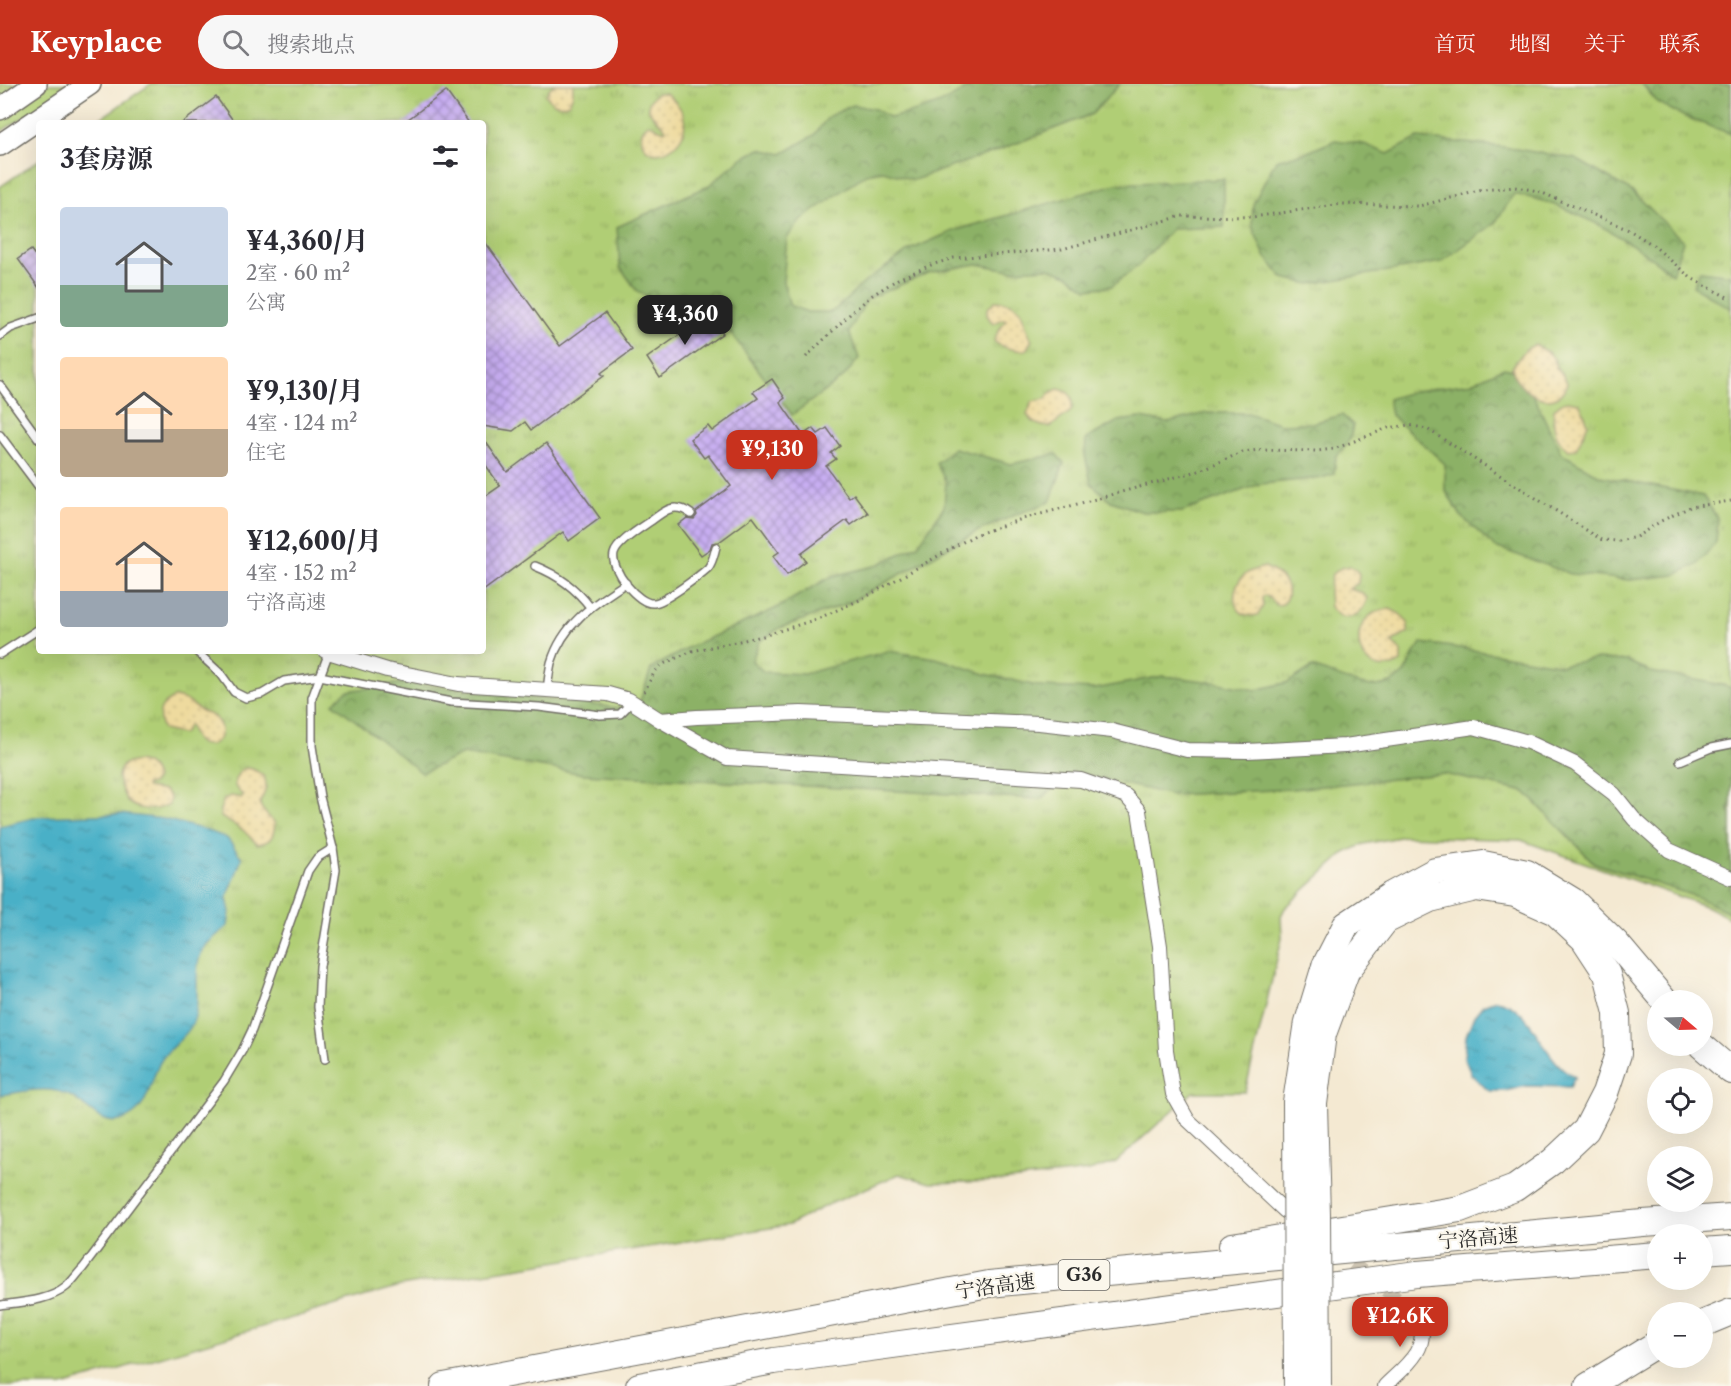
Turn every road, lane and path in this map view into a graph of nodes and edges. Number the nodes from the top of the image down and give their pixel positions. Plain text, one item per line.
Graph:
1 (36, 84) edge
2 (90, 84) edge
3 (0, 109) edge
4 (37, 120) edge
5 (36, 121) edge
6 (0, 145) edge
7 (1731, 299) edge
8 (36, 319) edge
9 (0, 336) edge
10 (806, 357) dead end
11 (0, 385) edge
12 (0, 435) edge
13 (36, 435) edge
14 (36, 483) edge
15 (1731, 501) edge
16 (692, 514) dead end
17 (716, 546) dead end
18 (535, 566) dead end
19 (626, 583) junction
20 (590, 607) junction
21 (36, 631) edge
22 (0, 654) edge
23 (199, 654) edge
24 (326, 654) edge
25 (336, 654) edge
26 (320, 676) junction
27 (547, 691) junction
28 (633, 702) junction
29 (660, 720) junction
30 (1731, 744) edge
31 (1680, 760) dead end
32 (333, 848) junction
33 (1731, 878) edge
34 (1335, 969) junction
35 (1656, 990) edge
36 (1713, 1055) edge
37 (326, 1059) dead end
38 (1731, 1071) edge
39 (1285, 1211) dead end
40 (1731, 1217) edge
41 (1731, 1249) edge
42 (1713, 1250) edge
43 (1647, 1256) edge
44 (989, 1284) junction
45 (0, 1305) edge
46 (1406, 1306) tunnel mouth
47 (1731, 1312) edge
48 (1713, 1319) edge
49 (1647, 1350) edge
50 (444, 1386) edge
51 (639, 1386) edge
52 (1297, 1386) edge
53 (1318, 1386) edge
54 (1385, 1386) edge
55 (1588, 1386) edge

1 - 3 main road
2 - 4 main road
5 - 6 main road
7 - 10 path
8 - 9 lane
11 - 13 lane
12 - 14 lane
15 - 28 path
16 - 19 lane
17 - 19 lane
18 - 20 lane
19 - 20 lane
20 - 27 lane
21 - 22 lane
23 - 26 lane
24 - 26 lane
25 - 27 street
26 - 28 lane
26 - 32 lane
27 - 28 street
28 - 29 street
29 - 33 street
29 - 39 street
30 - 31 lane
32 - 37 lane
32 - 45 lane
34 - 35 highway
34 - 44 highway
34 - 52 highway, bridge
34 - 53 highway, bridge
36 - 38 highway
40 - 44 highway, 宁洛高速 / G36
41 - 42 highway
43 - 51 highway, 宁洛高速 / G36
44 - 50 highway, 宁洛高速 / G36
46 - 54 street
47 - 48 highway
49 - 55 highway

